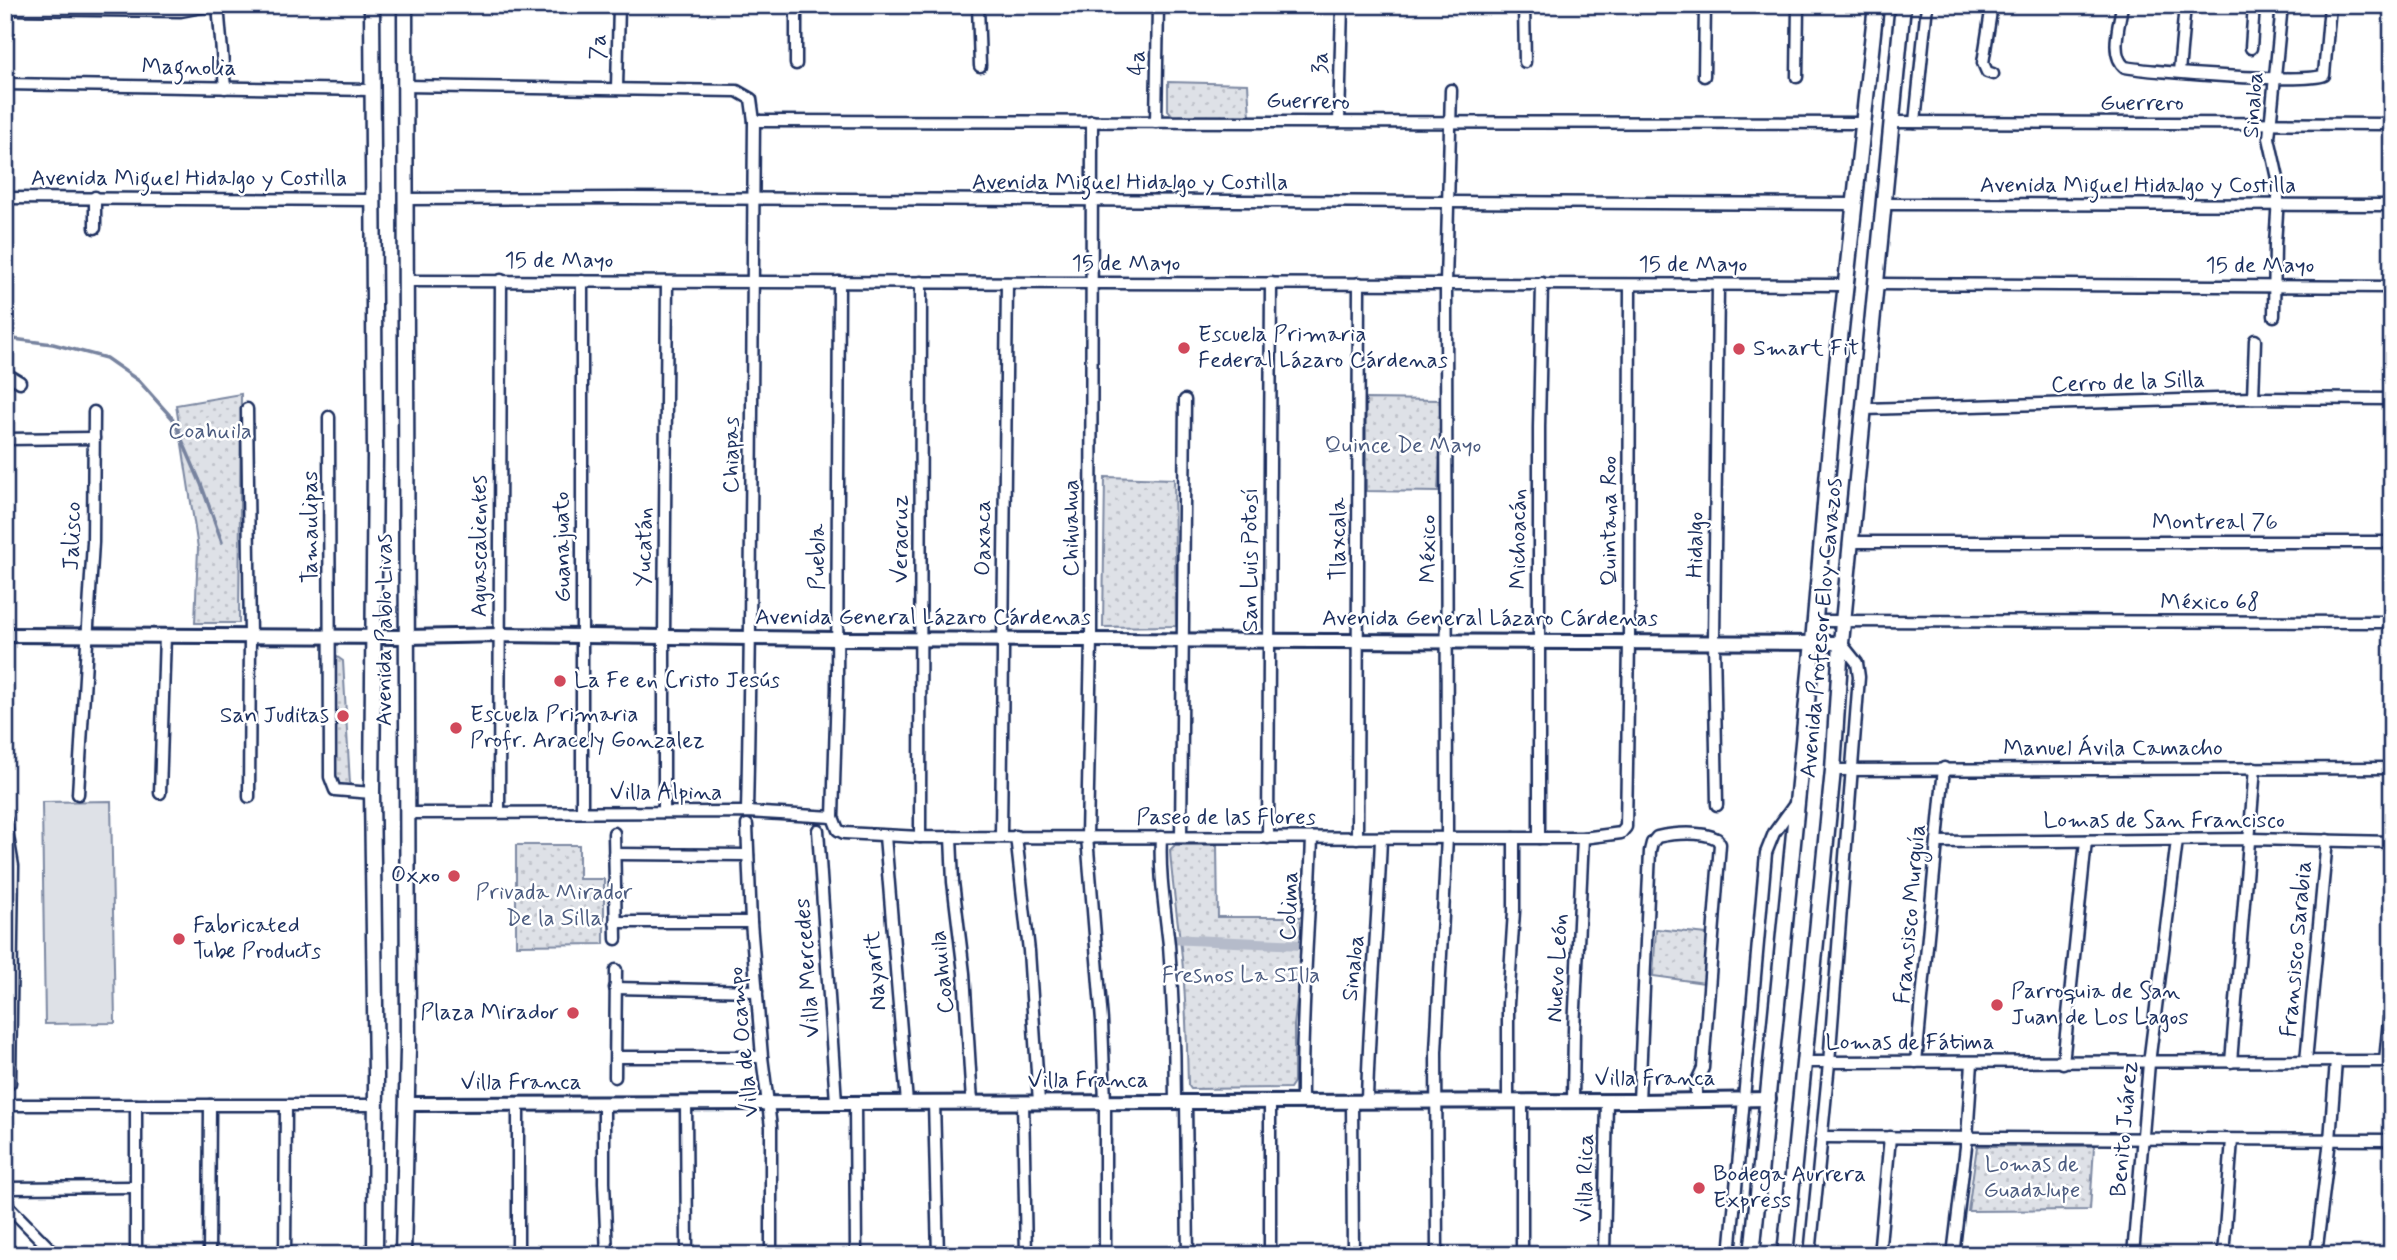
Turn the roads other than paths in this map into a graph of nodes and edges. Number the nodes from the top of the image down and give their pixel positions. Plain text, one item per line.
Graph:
1 (212, 5) edge
2 (218, 5) edge
3 (372, 5) edge
4 (405, 5) edge
5 (619, 5) edge
6 (796, 5) edge
7 (978, 5) edge
8 (1158, 5) edge
9 (1342, 5) edge
10 (1524, 5) edge
11 (1706, 5) edge
12 (1798, 5) edge
13 (1876, 5) edge
14 (1903, 5) edge
15 (1927, 5) edge
16 (1992, 5) edge
17 (2122, 5) edge
18 (2185, 5) edge
19 (2254, 5) edge
20 (2282, 5) edge
21 (2330, 5) edge
22 (141, 8) edge
23 (5, 9) edge
24 (2251, 48) dead end
25 (1525, 62) dead end
26 (796, 64) dead end
27 (980, 66) dead end
28 (2179, 72) junction
29 (1993, 74) dead end
30 (1704, 76) dead end
31 (1797, 77) dead end
32 (2275, 79) junction
33 (5, 84) edge
34 (404, 86) junction
35 (225, 88) junction
36 (617, 88) junction
37 (372, 90) junction
38 (1451, 90) dead end
39 (754, 121) junction
40 (1092, 121) junction
41 (1156, 122) junction
42 (1339, 122) junction
43 (1449, 122) junction
44 (1891, 122) junction
45 (1915, 122) junction
46 (1862, 123) junction
47 (2270, 124) junction
48 (2392, 124) edge
49 (95, 197) junction
50 (5, 198) edge
51 (406, 199) junction
52 (373, 200) junction
53 (753, 200) junction
54 (1093, 201) junction
55 (1448, 204) junction
56 (1884, 204) junction
57 (1854, 205) junction
58 (2278, 205) junction
59 (2392, 205) edge
60 (95, 228) dead end
61 (501, 280) junction
62 (407, 281) junction
63 (582, 281) junction
64 (667, 282) junction
65 (753, 282) junction
66 (838, 282) junction
67 (921, 282) junction
68 (1007, 283) junction
69 (1093, 283) junction
70 (1271, 283) junction
71 (1359, 283) junction
72 (1542, 283) junction
73 (1447, 284) junction
74 (1630, 285) junction
75 (1718, 285) junction
76 (1846, 285) junction
77 (1876, 285) junction
78 (2273, 286) junction
79 (2392, 287) edge
80 (2274, 316) dead end
81 (2255, 340) dead end
82 (5, 373) edge
83 (20, 382) dead end
84 (2253, 398) junction
85 (2392, 399) edge
86 (1185, 400) dead end
87 (247, 409) dead end
88 (1864, 409) junction
89 (94, 412) dead end
90 (329, 417) dead end
91 (94, 438) junction
92 (5, 439) edge
93 (1851, 542) junction
94 (2392, 542) edge
95 (1815, 621) junction
96 (1843, 621) junction
97 (2392, 622) edge
98 (5, 635) edge
99 (86, 635) junction
100 (165, 635) junction
101 (500, 635) junction
102 (250, 636) junction
103 (331, 636) junction
104 (374, 637) junction
105 (408, 637) junction
106 (584, 637) junction
107 (664, 637) junction
108 (751, 638) junction
109 (837, 639) junction
110 (920, 639) junction
111 (1003, 639) junction
112 (1091, 639) junction
113 (1270, 639) junction
114 (1358, 639) junction
115 (1182, 640) junction
116 (1448, 641) junction
117 (1538, 641) junction
118 (1714, 641) junction
119 (1629, 642) junction
120 (1813, 642) junction
121 (1842, 643) junction
122 (1944, 768) junction
123 (2255, 768) junction
124 (2392, 768) edge
125 (1833, 769) junction
126 (1853, 769) junction
127 (160, 793) dead end
128 (372, 793) junction
129 (78, 794) dead end
130 (248, 797) dead end
131 (1798, 801) junction
132 (1717, 805) dead end
133 (499, 812) junction
134 (582, 812) junction
135 (664, 812) junction
136 (747, 812) junction
137 (407, 813) junction
138 (833, 817) junction
139 (5, 819) edge
140 (747, 825) dead end
141 (818, 830) dead end
142 (838, 830) joint
143 (614, 833) dead end
144 (1615, 835) joint
145 (7, 836) edge
146 (885, 836) junction
147 (1001, 836) junction
148 (1016, 836) junction
149 (920, 837) junction
150 (951, 837) junction
151 (1087, 837) junction
152 (1161, 837) junction
153 (1181, 837) junction
154 (1447, 837) junction
155 (1268, 838) junction
156 (1312, 838) junction
157 (1357, 838) junction
158 (1381, 838) junction
159 (1514, 838) junction
160 (1539, 838) junction
161 (1583, 838) junction
162 (2250, 839) junction
163 (2177, 840) junction
164 (2327, 840) junction
165 (2086, 841) junction
166 (1937, 842) junction
167 (2392, 842) edge
168 (614, 854) junction
169 (748, 855) junction
170 (615, 922) junction
171 (751, 922) junction
172 (616, 939) dead end
173 (616, 970) dead end
174 (615, 988) junction
175 (2392, 989) edge
176 (757, 991) junction
177 (616, 1057) junction
178 (762, 1057) junction
179 (2306, 1061) junction
180 (2336, 1061) junction
181 (2388, 1061) edge
182 (1805, 1062) junction
183 (1916, 1062) junction
184 (2231, 1062) junction
185 (1829, 1063) junction
186 (1972, 1063) junction
187 (2063, 1063) junction
188 (2149, 1063) junction
189 (615, 1077) dead end
190 (10, 1083) dead end
191 (1745, 1099) junction
192 (1769, 1099) junction
193 (1023, 1101) junction
194 (1270, 1101) junction
195 (1302, 1101) junction
196 (1352, 1101) junction
197 (1367, 1101) junction
198 (1508, 1101) junction
199 (1522, 1101) junction
200 (1573, 1101) junction
201 (1607, 1101) junction
202 (1639, 1101) junction
203 (1696, 1101) junction
204 (836, 1102) junction
205 (855, 1102) junction
206 (908, 1102) junction
207 (934, 1102) junction
208 (972, 1102) junction
209 (1039, 1102) junction
210 (1437, 1102) junction
211 (518, 1103) junction
212 (686, 1103) junction
213 (770, 1103) junction
214 (1105, 1103) junction
215 (1180, 1103) junction
216 (407, 1104) junction
217 (604, 1104) junction
218 (5, 1105) edge
219 (136, 1105) junction
220 (210, 1105) junction
221 (286, 1105) junction
222 (376, 1105) junction
223 (1821, 1137) junction
224 (1890, 1137) junction
225 (1967, 1139) junction
226 (2330, 1139) junction
227 (2144, 1140) junction
228 (2232, 1140) junction
229 (2392, 1140) edge
230 (136, 1187) junction
231 (5, 1188) edge
232 (5, 1203) edge
233 (56, 1255) edge
234 (136, 1255) edge
235 (209, 1255) edge
236 (285, 1255) edge
237 (374, 1255) edge
238 (403, 1255) edge
239 (518, 1255) edge
240 (607, 1255) edge
241 (687, 1255) edge
242 (771, 1255) edge
243 (856, 1255) edge
244 (939, 1255) edge
245 (1026, 1255) edge
246 (1105, 1255) edge
247 (1188, 1255) edge
248 (1270, 1255) edge
249 (1353, 1255) edge
250 (1437, 1255) edge
251 (1522, 1255) edge
252 (1604, 1255) edge
253 (1730, 1255) edge
254 (1752, 1255) edge
255 (1786, 1255) edge
256 (1810, 1255) edge
257 (1879, 1255) edge
258 (1953, 1255) edge
259 (2133, 1255) edge
260 (2223, 1255) edge
261 (2316, 1255) edge

1 - 22 street
2 - 35 street
3 - 37 main road, Avenida Pablo Livas
4 - 34 main road, Avenida Pablo Livas
5 - 36 street, 7a
6 - 26 street
7 - 27 street
8 - 41 street, 4a
9 - 42 street, 3a
10 - 25 street
11 - 30 street
12 - 31 street
13 - 46 main road, Avenida Profesor Eloy Cavazos
14 - 44 main road, Avenida Profesor Eloy Cavazos
15 - 45 street
16 - 29 street
17 - 28 street
18 - 28 street
19 - 24 street
20 - 32 street, Sinaloa
21 - 32 street
22 - 23 street
28 - 32 street
32 - 47 street, Sinaloa
33 - 35 street, Magnolia
34 - 36 street
34 - 51 main road, Avenida Pablo Livas
35 - 37 street, Magnolia
36 - 39 street, Chiapas
37 - 52 main road, Avenida Pablo Livas
38 - 43 street, México
39 - 40 street, Guerrero
39 - 53 street, Chiapas
40 - 41 street, Guerrero
40 - 54 street, Chihuahua
41 - 42 street, Guerrero
42 - 43 street, Guerrero
43 - 46 street, Guerrero
43 - 55 street, México
44 - 45 street, Guerrero
44 - 56 main road, Avenida Profesor Eloy Cavazos
45 - 47 street, Guerrero
46 - 57 main road, Avenida Profesor Eloy Cavazos
47 - 48 street, Guerrero
47 - 58 street, Sinaloa
49 - 50 street, Avenida Miguel Hidalgo y Costilla
49 - 52 street, Avenida Miguel Hidalgo y Costilla
49 - 60 street
51 - 53 street, Avenida Miguel Hidalgo y Costilla
51 - 62 main road, Avenida Pablo Livas
52 - 104 main road, Avenida Pablo Livas
53 - 54 street, Avenida Miguel Hidalgo y Costilla
53 - 65 street, Chiapas
54 - 55 street, Avenida Miguel Hidalgo y Costilla
54 - 69 street, Chihuahua
55 - 57 street, Avenida Miguel Hidalgo y Costilla
55 - 73 street, México
56 - 58 street, Avenida Miguel Hidalgo y Costilla
56 - 77 main road, Avenida Profesor Eloy Cavazos
57 - 76 main road, Avenida Profesor Eloy Cavazos
58 - 59 street, Avenida Miguel Hidalgo y Costilla
58 - 78 street, Sinaloa
61 - 62 street, 15 de Mayo
61 - 63 street, 15 de Mayo
61 - 101 street, Aguascalientes
62 - 105 main road, Avenida Pablo Livas
63 - 64 street, 15 de Mayo
63 - 106 street, Guanajuato
64 - 65 street, 15 de Mayo
64 - 107 street, Yucatán
65 - 66 street, 15 de Mayo
65 - 108 street, Chiapas
66 - 67 street, 15 de Mayo
66 - 109 street, Puebla
67 - 68 street, 15 de Mayo
67 - 110 street, Veracruz
68 - 69 street, 15 de Mayo
68 - 111 street, Oaxaca
69 - 70 street, 15 de Mayo
69 - 112 street, Chihuahua
70 - 71 street, 15 de Mayo
70 - 113 street, San Luis Potosí
71 - 73 street, 15 de Mayo
71 - 114 street, Tlaxcala
72 - 73 street, 15 de Mayo
72 - 74 street, 15 de Mayo
72 - 117 street, Michoacán
73 - 116 street, México
74 - 75 street, 15 de Mayo
74 - 119 street, Quintana Roo
75 - 76 street, 15 de Mayo
75 - 118 street, Hidalgo
76 - 95 main road, Avenida Profesor Eloy Cavazos
77 - 78 street, 15 de Mayo
77 - 88 main road, Avenida Profesor Eloy Cavazos
78 - 79 street, 15 de Mayo
78 - 80 street, Sinaloa
81 - 84 street
82 - 83 street
84 - 85 street, Cerro de la Silla
84 - 88 street, Cerro de la Silla
86 - 115 street
87 - 102 street
88 - 93 main road, Avenida Profesor Eloy Cavazos
89 - 91 street, Jalisco
90 - 103 street, Tamaulipas
91 - 92 street
91 - 99 street, Jalisco
93 - 94 street, Montreal 76
93 - 96 main road, Avenida Profesor Eloy Cavazos
95 - 96 street, México 68
95 - 120 main road, Avenida Profesor Eloy Cavazos
96 - 97 street, México 68
96 - 121 main road, Avenida Profesor Eloy Cavazos
98 - 99 street, Avenida General Lázaro Cárdenas
99 - 100 street, Avenida General Lázaro Cárdenas
99 - 129 street, Jalisco
100 - 102 street, Avenida General Lázaro Cárdenas
100 - 127 street
101 - 105 street, Avenida General Lázaro Cárdenas
101 - 106 street, Avenida General Lázaro Cárdenas
101 - 133 street, Aguascalientes
102 - 103 street, Avenida General Lázaro Cárdenas
102 - 130 street
103 - 104 street, Avenida General Lázaro Cárdenas
103 - 128 street, Tamaulipas
104 - 105 street, Avenida General Lázaro Cárdenas
104 - 128 main road, Avenida Pablo Livas
105 - 137 main road, Avenida Pablo Livas
106 - 107 street, Avenida General Lázaro Cárdenas
106 - 134 street, Guanajuato
107 - 108 street, Avenida General Lázaro Cárdenas
107 - 135 street, Yucatán
108 - 109 street, Avenida General Lázaro Cárdenas
108 - 136 street, Chiapas
109 - 110 street, Avenida General Lázaro Cárdenas
109 - 138 street, Puebla
110 - 111 street, Avenida General Lázaro Cárdenas
110 - 149 street, Veracruz
111 - 112 street, Avenida General Lázaro Cárdenas
111 - 147 street, Oaxaca
112 - 115 street, Avenida General Lázaro Cárdenas
112 - 151 street, Chihuahua
113 - 114 street, Avenida General Lázaro Cárdenas
113 - 115 street, Avenida General Lázaro Cárdenas
113 - 155 street, San Luis Potosí
114 - 116 street, Avenida General Lázaro Cárdenas
114 - 157 street, Tlaxcala
115 - 153 street
116 - 117 street, Avenida General Lázaro Cárdenas
116 - 154 street, México
117 - 119 street, Avenida General Lázaro Cárdenas
117 - 160 street, Michoacán
118 - 119 street, Avenida General Lázaro Cárdenas
118 - 120 street, Avenida General Lázaro Cárdenas
118 - 132 street, Hidalgo
119 - 144 street, Quintana Roo
120 - 121 street, Avenida General Lázaro Cárdenas
120 - 131 main road, Avenida Profesor Eloy Cavazos
121 - 125 main road, Avenida Profesor Eloy Cavazos
121 - 126 street
122 - 123 street, Manuel Ávila Camacho
122 - 126 street, Manuel Ávila Camacho
122 - 166 street, Fransisco Murguía
123 - 124 street, Manuel Ávila Camacho
123 - 162 street
125 - 126 street, Manuel Ávila Camacho
125 - 182 main road, Avenida Profesor Eloy Cavazos
126 - 185 street
128 - 222 main road, Avenida Pablo Livas
131 - 191 street, Avenida Profesor Eloy Cavazos
131 - 192 main road, Avenida Profesor Eloy Cavazos
133 - 134 street, Villa Alpina
133 - 137 street, Villa Alpina
134 - 135 street, Villa Alpina
135 - 136 street, Villa Alpina
136 - 138 street, Villa Alpina
137 - 216 main road, Avenida Pablo Livas
138 - 142 street, Puebla
139 - 145 street
140 - 169 street, Villa de Ocampo
141 - 204 street, Villa Mercedes
142 - 146 street, Paseo de las Flores
143 - 168 street
144 - 161 street, Paseo de las Flores
145 - 190 street
146 - 149 street, Paseo de las Flores
146 - 206 street, Nayarit
147 - 148 street, Paseo de las Flores
147 - 150 street, Paseo de las Flores
148 - 151 street, Paseo de las Flores
148 - 209 street
149 - 150 street, Paseo de las Flores
150 - 208 street, Coahuila
151 - 152 street, Paseo de las Flores
151 - 214 street, Chihuahua
152 - 153 street, Paseo de las Flores
152 - 215 street
153 - 155 street, Paseo de las Flores
154 - 158 street, Paseo de las Flores
154 - 159 street, Paseo de las Flores
154 - 210 street, México
155 - 156 street, Paseo de las Flores
156 - 157 street, Paseo de las Flores
156 - 195 street, Colima
157 - 158 street, Paseo de las Flores
158 - 197 street, Sinaloa
159 - 160 street, Paseo de las Flores
159 - 198 street
160 - 161 street, Paseo de las Flores
161 - 200 street, Nuevo León
162 - 163 street, Lomas de San Francisco
162 - 164 street, Lomas de San Francisco
162 - 184 street
163 - 165 street, Lomas de San Francisco
163 - 188 street, Benito Juárez
164 - 167 street, Lomas de San Francisco
164 - 179 street, Fransisco Sarabia
165 - 166 street, Lomas de San Francisco
165 - 187 street
166 - 183 street, Fransisco Murguía
168 - 169 street
168 - 170 street
169 - 171 street, Villa de Ocampo
170 - 171 street
170 - 172 street
171 - 176 street, Villa de Ocampo
173 - 174 street
174 - 176 street
174 - 177 street
175 - 181 street
176 - 178 street, Villa de Ocampo
177 - 178 street
177 - 189 street
178 - 213 street, Villa de Ocampo
179 - 180 street, Lomas de Fátima
179 - 184 street, Lomas de Fátima
180 - 181 street, Lomas de Fátima
180 - 226 street
182 - 185 street, Lomas de Fátima
182 - 255 main road, Avenida Profesor Eloy Cavazos
183 - 185 street, Lomas de Fátima
183 - 186 street, Lomas de Fátima
184 - 188 street, Lomas de Fátima
185 - 223 street
186 - 187 street, Lomas de Fátima
186 - 225 street
187 - 188 street, Lomas de Fátima
188 - 227 street, Benito Juárez
191 - 192 street, Villa Franca
191 - 203 street, Villa Franca
191 - 253 street, Avenida Profesor Eloy Cavazos
192 - 254 main road, Avenida Profesor Eloy Cavazos
193 - 208 street, Villa Franca
193 - 209 street, Villa Franca
193 - 245 street
194 - 195 street, Villa Franca
194 - 215 street, Villa Franca
194 - 248 street
195 - 196 street, Villa Franca
196 - 197 street, Villa Franca
196 - 249 street
197 - 210 street, Villa Franca
198 - 199 street, Villa Franca
198 - 210 street, Villa Franca
199 - 200 street, Villa Franca
199 - 251 street
200 - 201 street, Villa Franca
201 - 202 street, Villa Franca
201 - 252 street, Villa Rica
202 - 203 street, Villa Franca
202 - 203 street
204 - 205 street, Villa Franca
204 - 213 street, Villa Franca
205 - 206 street, Villa Franca
205 - 243 street
206 - 207 street, Villa Franca
207 - 208 street, Villa Franca
207 - 244 street
209 - 214 street, Villa Franca
210 - 250 street, México
211 - 216 street, Villa Franca
211 - 217 street, Villa Franca
211 - 239 street
212 - 213 street, Villa Franca
212 - 217 street, Villa Franca
212 - 241 street
213 - 242 street, Villa de Ocampo
214 - 215 street, Villa Franca
214 - 246 street, Chihuahua
215 - 247 street
216 - 238 main road, Avenida Pablo Livas
217 - 240 street
218 - 219 street
219 - 220 street
219 - 230 street
220 - 221 street
220 - 235 street
221 - 222 street
221 - 236 street
222 - 237 main road, Avenida Pablo Livas
223 - 224 street
223 - 256 street
224 - 225 street
224 - 257 street
225 - 227 street
225 - 258 street
226 - 228 street
226 - 229 street
226 - 261 street
227 - 228 street
227 - 259 street, Benito Juárez
228 - 260 street
230 - 231 street
230 - 234 street
232 - 233 street

